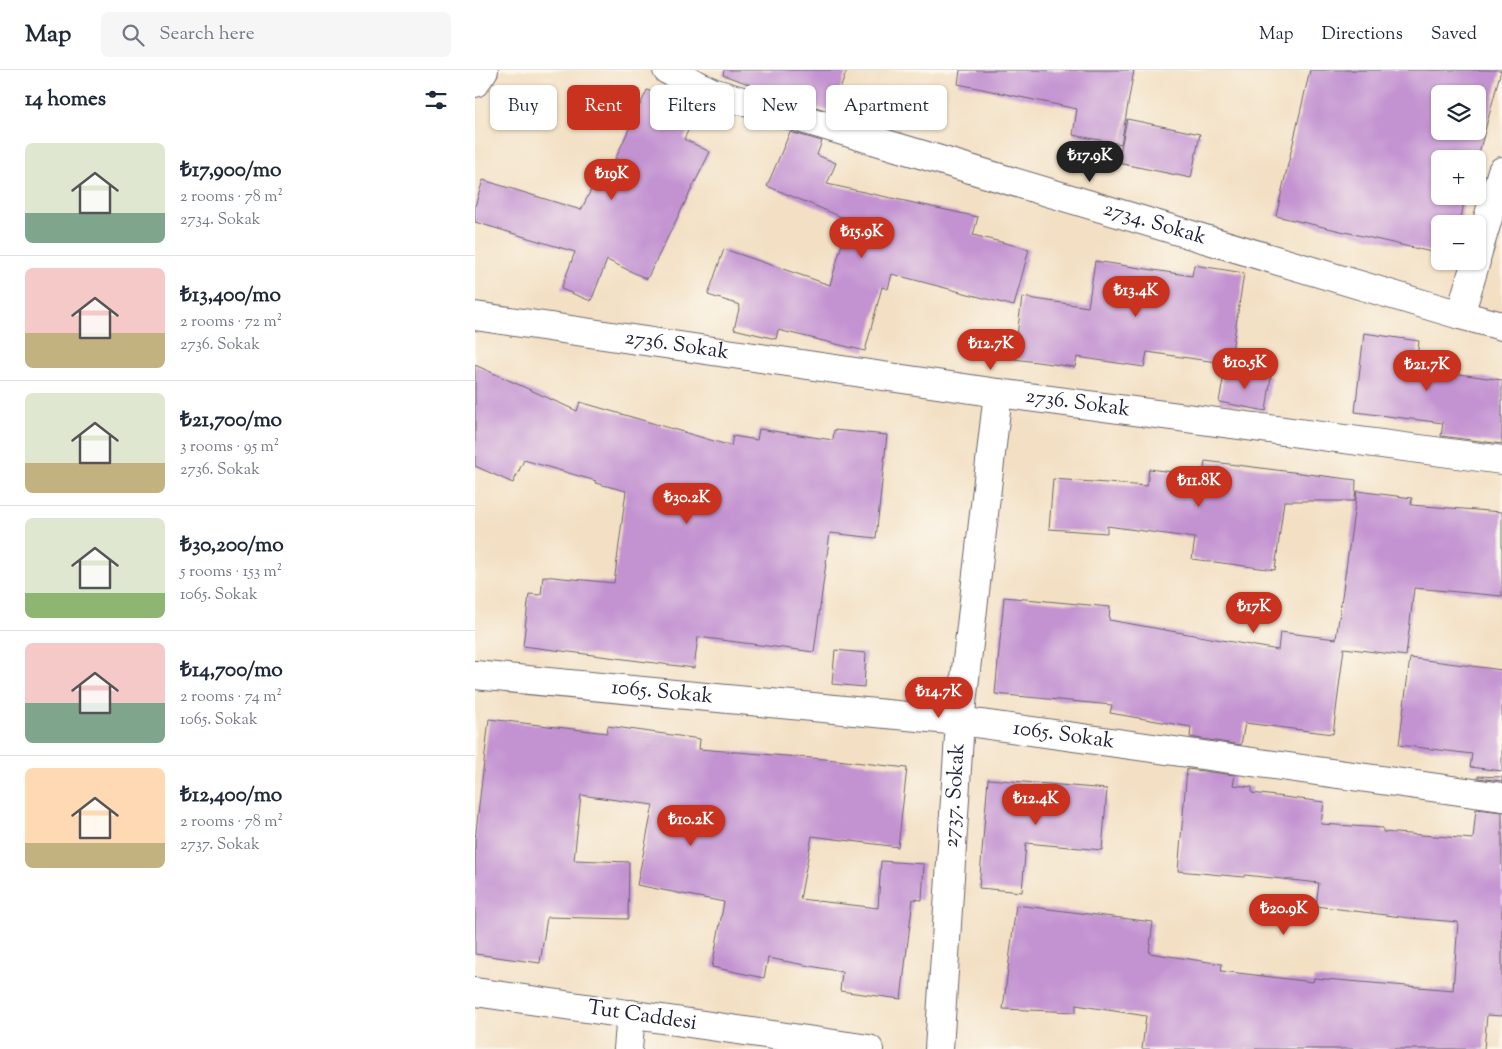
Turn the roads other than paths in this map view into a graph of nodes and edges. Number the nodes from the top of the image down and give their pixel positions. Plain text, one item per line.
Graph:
1 (484, 70) edge
2 (667, 70) edge
3 (475, 83) edge
4 (1502, 171) edge
5 (1486, 225) edge
6 (1473, 270) edge
7 (475, 316) edge
8 (1460, 316) junction
9 (1502, 326) edge
10 (998, 393) junction
11 (1502, 460) edge
12 (475, 675) edge
13 (960, 721) junction
14 (1502, 797) edge
15 (475, 992) edge
16 (631, 1014) junction
17 (785, 1043) edge
18 (628, 1049) edge
19 (869, 1049) edge
20 (939, 1049) edge

1 - 3 street
2 - 8 street, 2734. Sokak
4 - 5 street
6 - 8 street
7 - 10 street, 2736. Sokak
8 - 9 street, 2734. Sokak
10 - 11 street, 2736. Sokak
10 - 13 street, 2737. Sokak
12 - 13 street, 1065. Sokak
13 - 14 street, 1065. Sokak
13 - 20 street, 2737. Sokak
15 - 16 street, Tut Caddesi
16 - 17 street, Tut Caddesi
16 - 18 street
17 - 19 street, Tut Caddesi

